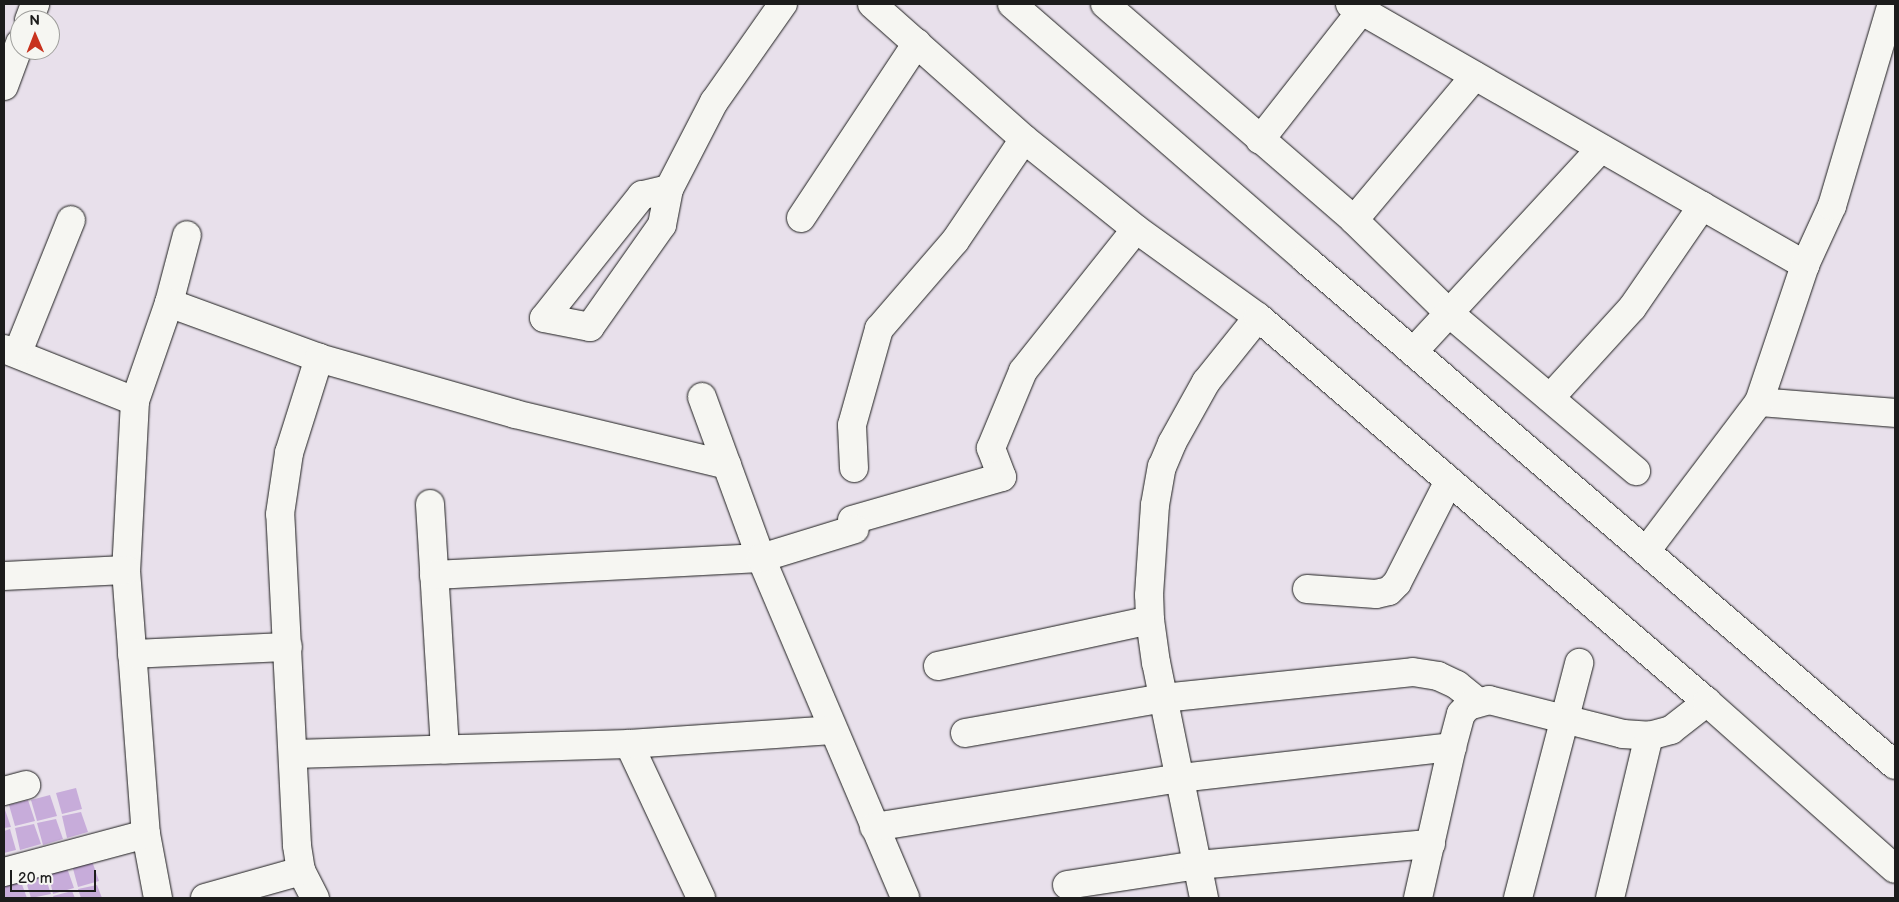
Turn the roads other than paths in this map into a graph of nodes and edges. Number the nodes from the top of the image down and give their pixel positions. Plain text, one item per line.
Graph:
1 (784, 4) edge
2 (872, 4) edge
3 (1012, 4) edge
4 (1105, 4) edge
5 (1892, 4) edge
6 (1356, 7) edge
7 (917, 43) junction
8 (14, 60) edge
9 (1885, 65) edge
10 (1475, 76) junction
11 (4, 86) edge
12 (1024, 139) junction
13 (1260, 140) junction
14 (1601, 148) junction
15 (669, 189) junction
16 (1702, 206) junction
17 (801, 218) dead end
18 (71, 220) dead end
19 (1354, 220) junction
20 (1136, 229) junction
21 (187, 235) dead end
22 (1805, 265) junction
23 (169, 303) junction
24 (1449, 313) junction
25 (1258, 317) junction
26 (11, 351) edge
27 (1414, 352) junction
28 (319, 358) junction
29 (702, 397) dead end
30 (1550, 398) junction
31 (134, 401) junction
32 (1759, 402) junction
33 (1895, 413) edge
34 (727, 465) junction
35 (854, 468) dead end
36 (1636, 471) dead end
37 (1449, 481) junction
38 (430, 504) dead end
39 (1647, 550) junction
40 (761, 558) junction
41 (126, 570) junction
42 (434, 575) junction
43 (4, 576) edge
44 (1307, 589) dead end
45 (1150, 620) junction
46 (288, 647) junction
47 (132, 654) junction
48 (1579, 663) dead end
49 (938, 666) dead end
50 (1163, 698) junction
51 (1478, 702) junction
52 (1708, 702) junction
53 (1564, 720) junction
54 (833, 730) junction
55 (965, 733) dead end
56 (1649, 736) junction
57 (629, 744) junction
58 (1452, 747) junction
59 (445, 750) junction
60 (294, 754) junction
61 (1895, 765) edge
62 (1180, 778) junction
63 (874, 827) junction
64 (146, 834) junction
65 (1431, 844) junction
66 (1198, 865) junction
67 (1895, 869) edge
68 (301, 871) junction
69 (4, 872) edge
70 (1067, 885) dead end
71 (158, 898) edge
72 (205, 898) edge
73 (315, 898) edge
74 (690, 898) edge
75 (701, 898) edge
76 (905, 898) edge
77 (1204, 898) edge
78 (1418, 898) edge
79 (1518, 898) edge
80 (1610, 898) edge

1 - 15 main road
2 - 7 main road
3 - 27 main road
4 - 13 main road
5 - 9 main road
6 - 10 main road
6 - 13 main road
7 - 12 main road
7 - 17 main road
8 - 11 main road
9 - 22 main road
10 - 14 main road
10 - 19 main road
12 - 20 main road
12 - 35 main road
13 - 19 main road
14 - 16 main road
14 - 24 main road
15 - 15 main road
16 - 22 main road
16 - 30 main road
18 - 26 main road
19 - 24 main road
20 - 25 main road
20 - 40 main road
21 - 23 main road
22 - 32 main road
23 - 28 main road
23 - 31 main road
24 - 27 main road
24 - 30 main road
25 - 37 main road
25 - 45 main road
26 - 31 main road
27 - 39 main road
28 - 34 main road
28 - 46 main road
29 - 34 main road
30 - 36 main road
31 - 41 main road
32 - 33 main road
32 - 39 main road
34 - 40 main road
37 - 44 main road
37 - 52 main road
38 - 42 main road
39 - 61 main road
40 - 42 main road
40 - 54 main road
41 - 43 main road
41 - 47 main road
42 - 59 main road
45 - 49 main road
45 - 50 main road
46 - 47 main road
46 - 60 main road
47 - 64 main road
48 - 53 main road
50 - 51 main road
50 - 55 main road
50 - 62 main road
51 - 53 main road
51 - 58 main road
52 - 56 main road
52 - 67 main road
53 - 56 main road
53 - 79 main road
54 - 57 main road
54 - 63 main road
56 - 80 main road
57 - 59 main road
57 - 75 main road
58 - 62 main road
58 - 65 main road
59 - 60 main road
60 - 68 main road
62 - 63 main road
62 - 66 main road
63 - 76 main road
64 - 69 main road
64 - 71 main road
65 - 66 main road
65 - 78 main road
66 - 70 main road
66 - 77 main road
68 - 72 main road
68 - 73 main road
74 - 75 main road

